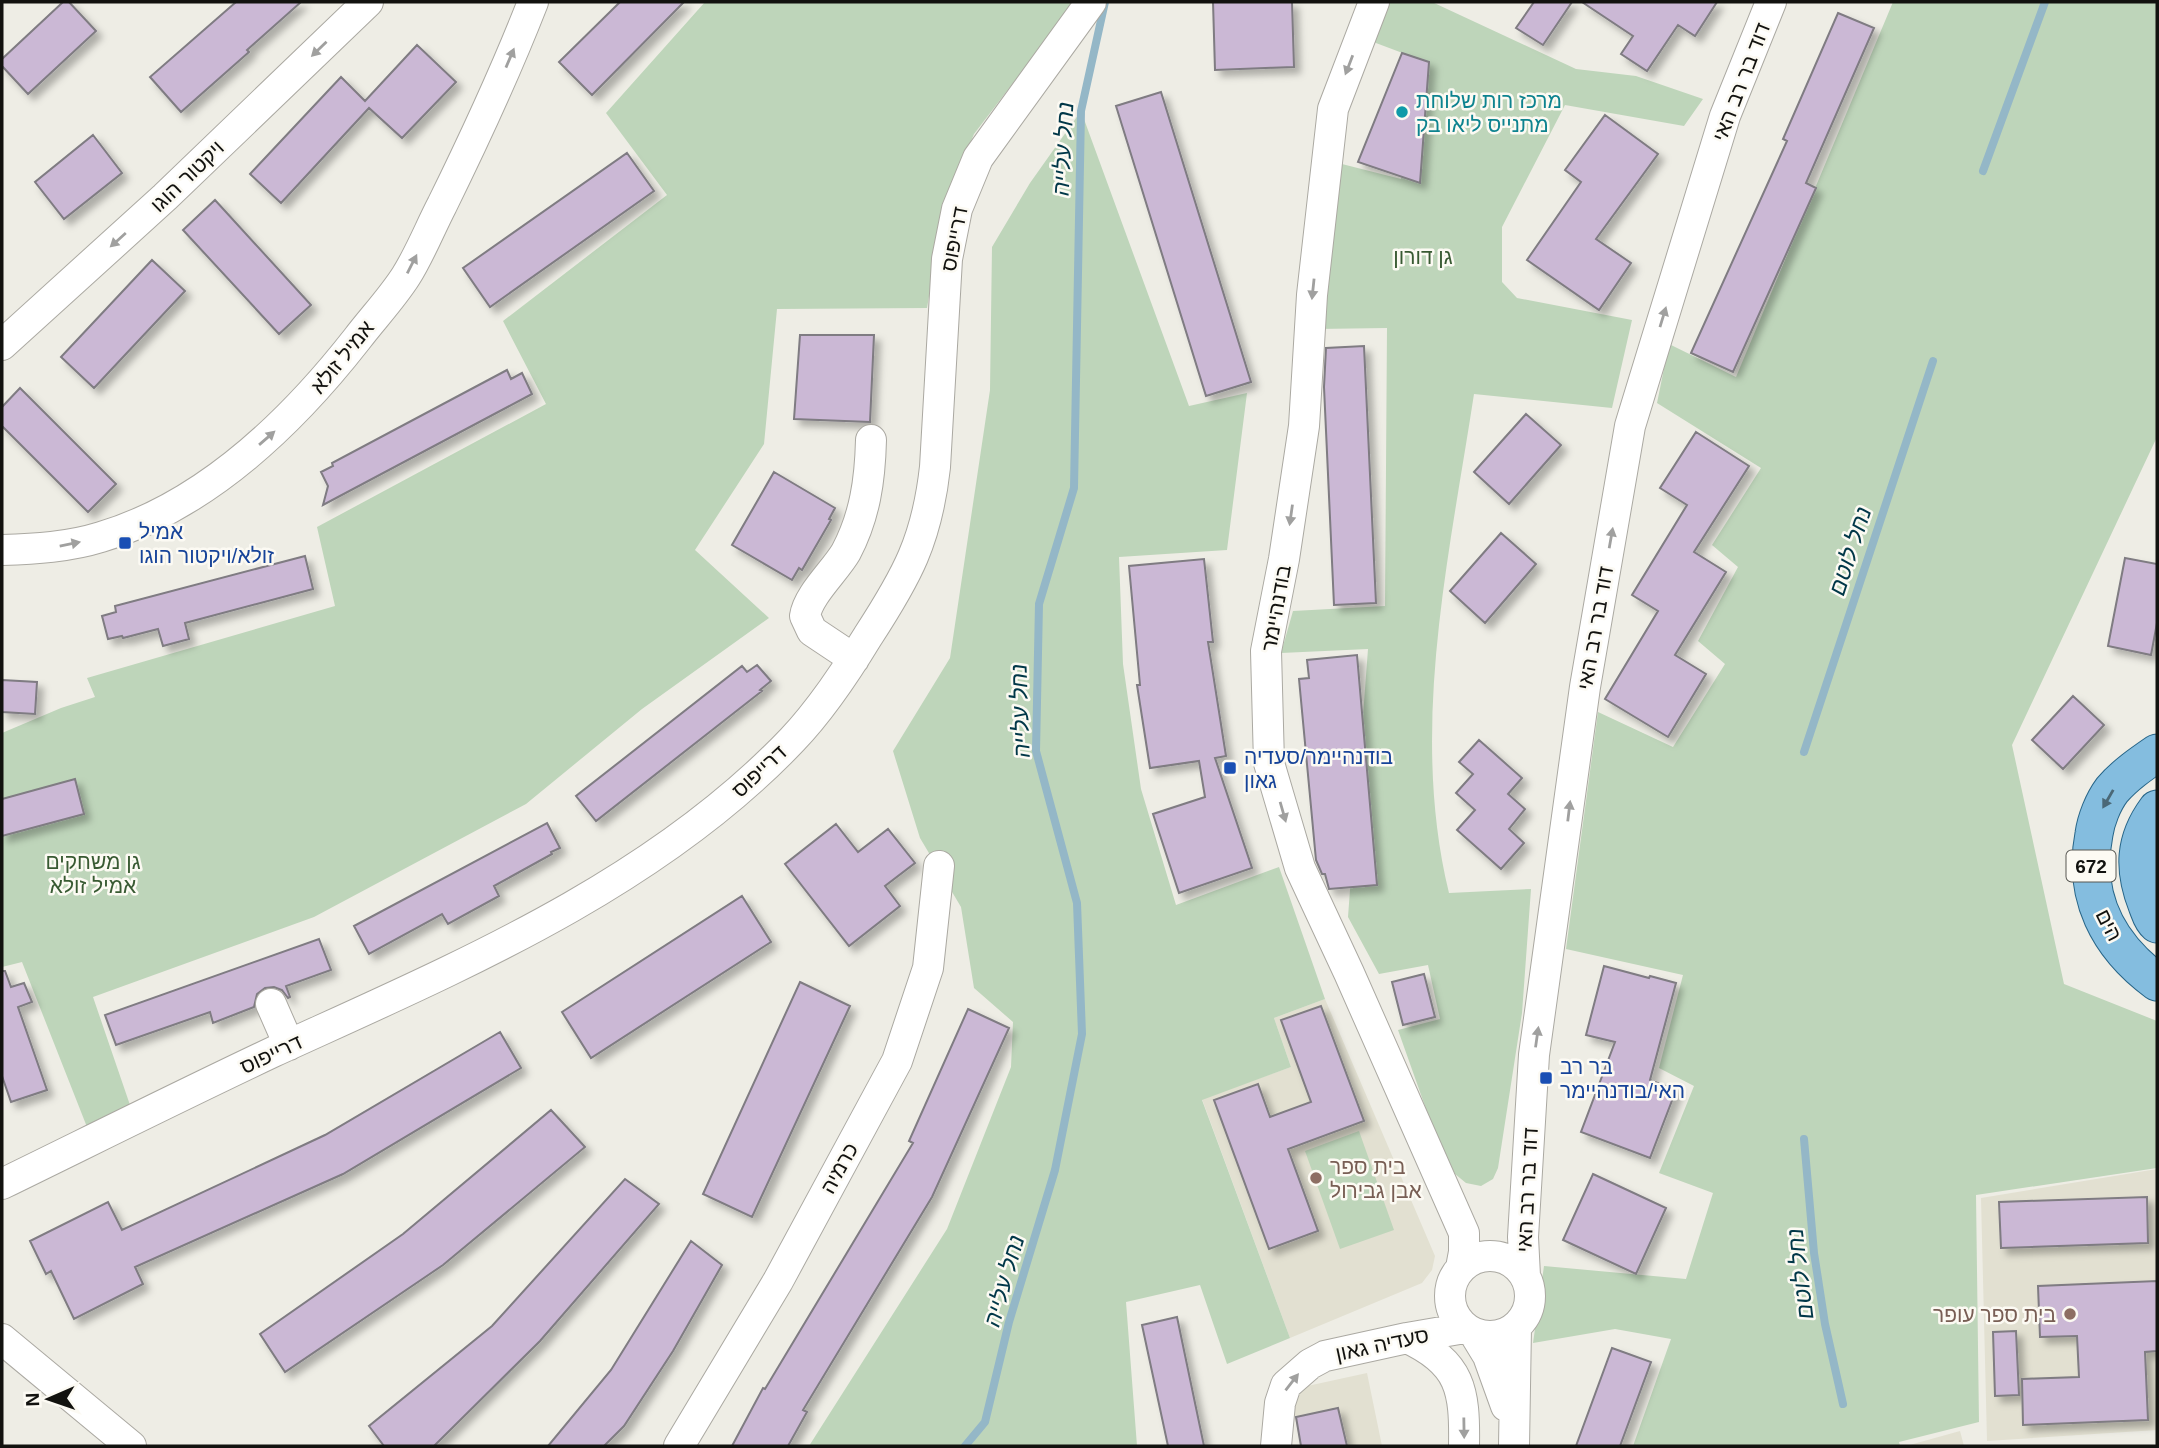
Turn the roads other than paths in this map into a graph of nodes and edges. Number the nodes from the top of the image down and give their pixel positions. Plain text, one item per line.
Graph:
1 (368, 2) edge
2 (533, 2) edge
3 (1091, 2) edge
4 (1374, 2) edge
5 (1771, 2) edge
6 (2, 345) edge
7 (871, 440) dead end
8 (2, 550) edge
9 (854, 659) junction
10 (2157, 753) edge
11 (2157, 809) edge
12 (939, 866) dead end
13 (2157, 924) edge
14 (2157, 982) edge
15 (271, 1004) dead end
16 (289, 1045) junction
17 (2, 1184) edge
18 (1461, 1268) junction
19 (1525, 1276) junction
20 (1516, 1327) junction
21 (1469, 1330) junction
22 (1407, 1338) junction
23 (2, 1339) edge
24 (1497, 1379) junction
25 (1461, 1390) junction
26 (1514, 1440) edge
27 (131, 1446) edge
28 (679, 1446) edge
29 (1276, 1446) edge
30 (1464, 1446) edge

1 -> 6 street, ויקטור הוגו
8 -> 2 street, אמיל זולא
3 - 9 street, דרייפוס
4 -> 18 street, בודנהיימר
19 -> 5 street, דוד בר רב האי
7 - 9 street
9 - 16 street, דרייפוס
10 -> 14 main road, הים / 672
11 - 13 main road, הים / 672
12 - 28 street, כרמיה
15 - 16 street
16 - 17 street, דרייפוס
18 - 19 street
18 - 21 street
19 - 20 street
20 - 21 street
20 - 26 street
21 - 22 street, סעדיה גאון
21 - 24 street
22 - 25 street
29 -> 22 street, סעדיה גאון
23 - 27 street
24 - 25 street
24 - 26 street
25 -> 30 street

